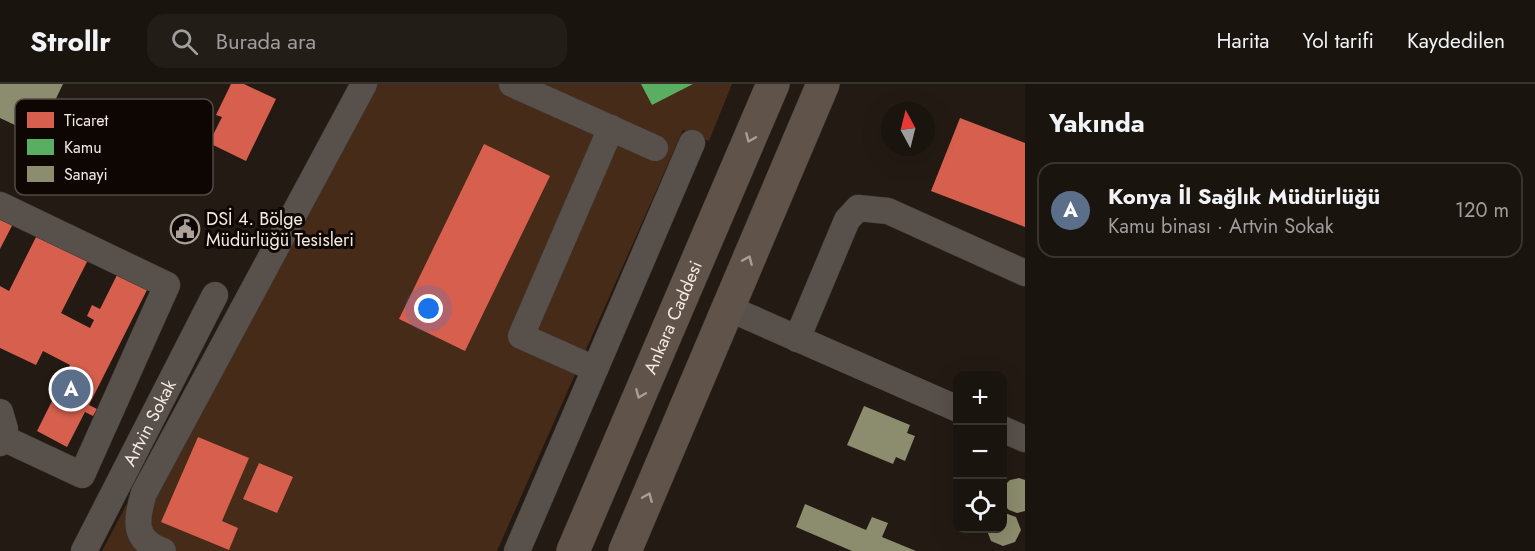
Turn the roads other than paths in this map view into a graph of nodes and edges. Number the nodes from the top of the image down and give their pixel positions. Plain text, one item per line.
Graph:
1 (364, 84) edge
2 (512, 84) edge
3 (773, 84) edge
4 (823, 84) edge
5 (611, 128) junction
6 (692, 143) dead end
7 (655, 148) dead end
8 (0, 205) edge
9 (1025, 273) edge
10 (215, 296) dead end
11 (728, 308) junction
12 (797, 339) junction
13 (596, 369) junction
14 (953, 407) edge
15 (0, 412) edge
16 (1007, 431) edge
17 (1025, 439) edge
18 (2, 440) edge
19 (84, 551) edge
20 (163, 551) edge
21 (517, 551) edge
22 (573, 551) edge
23 (625, 551) edge

1 - 20 street
2 - 5 street
3 -> 22 main road, Ankara Caddesi
11 -> 4 main road
5 - 7 street
5 - 13 street
6 - 13 street
8 - 18 street
9 - 12 street
10 - 19 street, Artvin Sokak
11 - 12 street
23 -> 11 main road
12 - 14 street
13 - 21 street
15 - 18 street
16 - 17 street

